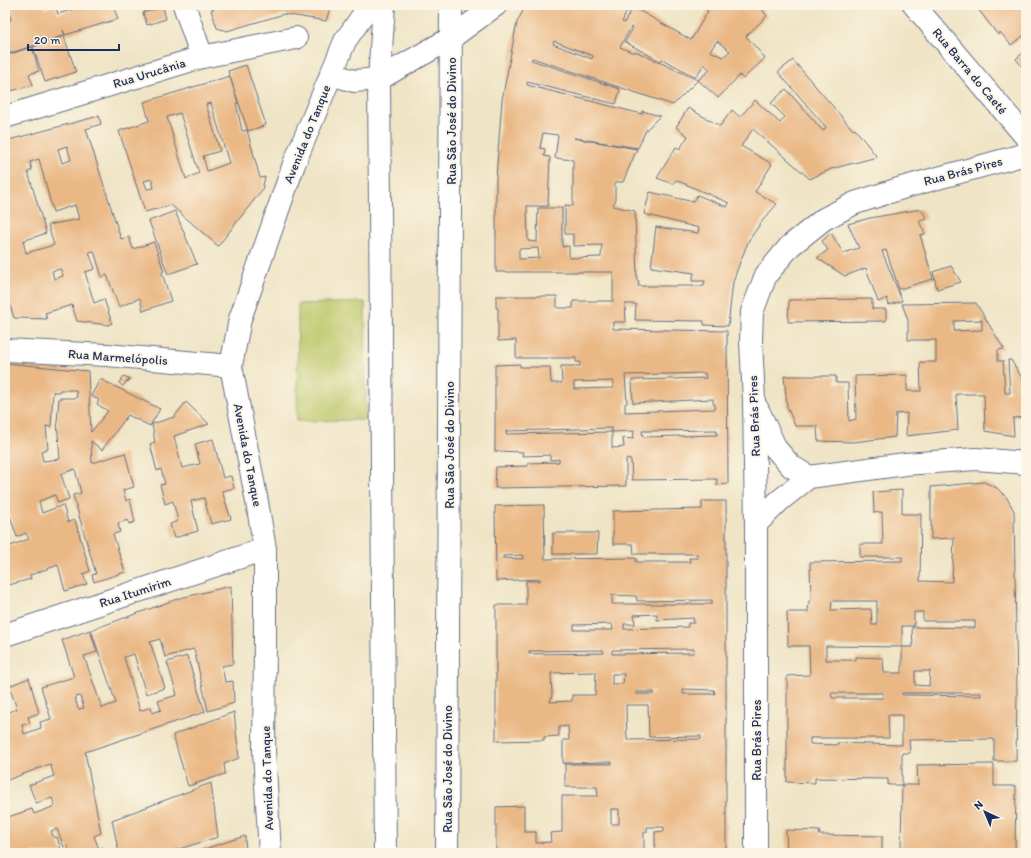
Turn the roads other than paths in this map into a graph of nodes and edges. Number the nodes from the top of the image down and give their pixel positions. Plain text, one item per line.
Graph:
1 (184, 5) edge
2 (370, 5) edge
3 (384, 5) edge
4 (452, 5) edge
5 (496, 5) edge
6 (914, 5) edge
7 (296, 38) dead end
8 (451, 38) junction
9 (202, 57) junction
10 (331, 74) junction
11 (379, 79) junction
12 (5, 117) edge
13 (1026, 137) edge
14 (1026, 154) edge
15 (5, 350) edge
16 (231, 366) junction
17 (754, 401) junction
18 (1026, 463) edge
19 (809, 477) junction
20 (756, 524) junction
21 (264, 549) junction
22 (5, 635) edge
23 (270, 853) edge
24 (385, 853) edge
25 (447, 853) edge
26 (756, 853) edge

1 - 9 street
2 - 10 street, Avenida do Tanque
3 - 11 street
4 - 8 street, Rua São José do Divino
5 - 8 street, Rua São José do Divino
6 - 13 street, Rua Barra do Caeté
7 - 9 street, Rua Urucânia
8 - 11 street, Rua São José do Divino
8 - 25 street, Rua São José do Divino
9 - 12 street, Rua Urucânia
10 - 11 street, Avenida do Tanque
10 - 16 street, Avenida do Tanque
11 - 24 street
14 - 17 street, Rua Brás Pires
15 - 16 street, Rua Marmelópolis
16 - 21 street, Avenida do Tanque
17 - 19 street
17 - 20 street, Rua Brás Pires
18 - 19 street
19 - 20 street
20 - 26 street, Rua Brás Pires
21 - 22 street, Rua Itumirim
21 - 23 street, Avenida do Tanque

